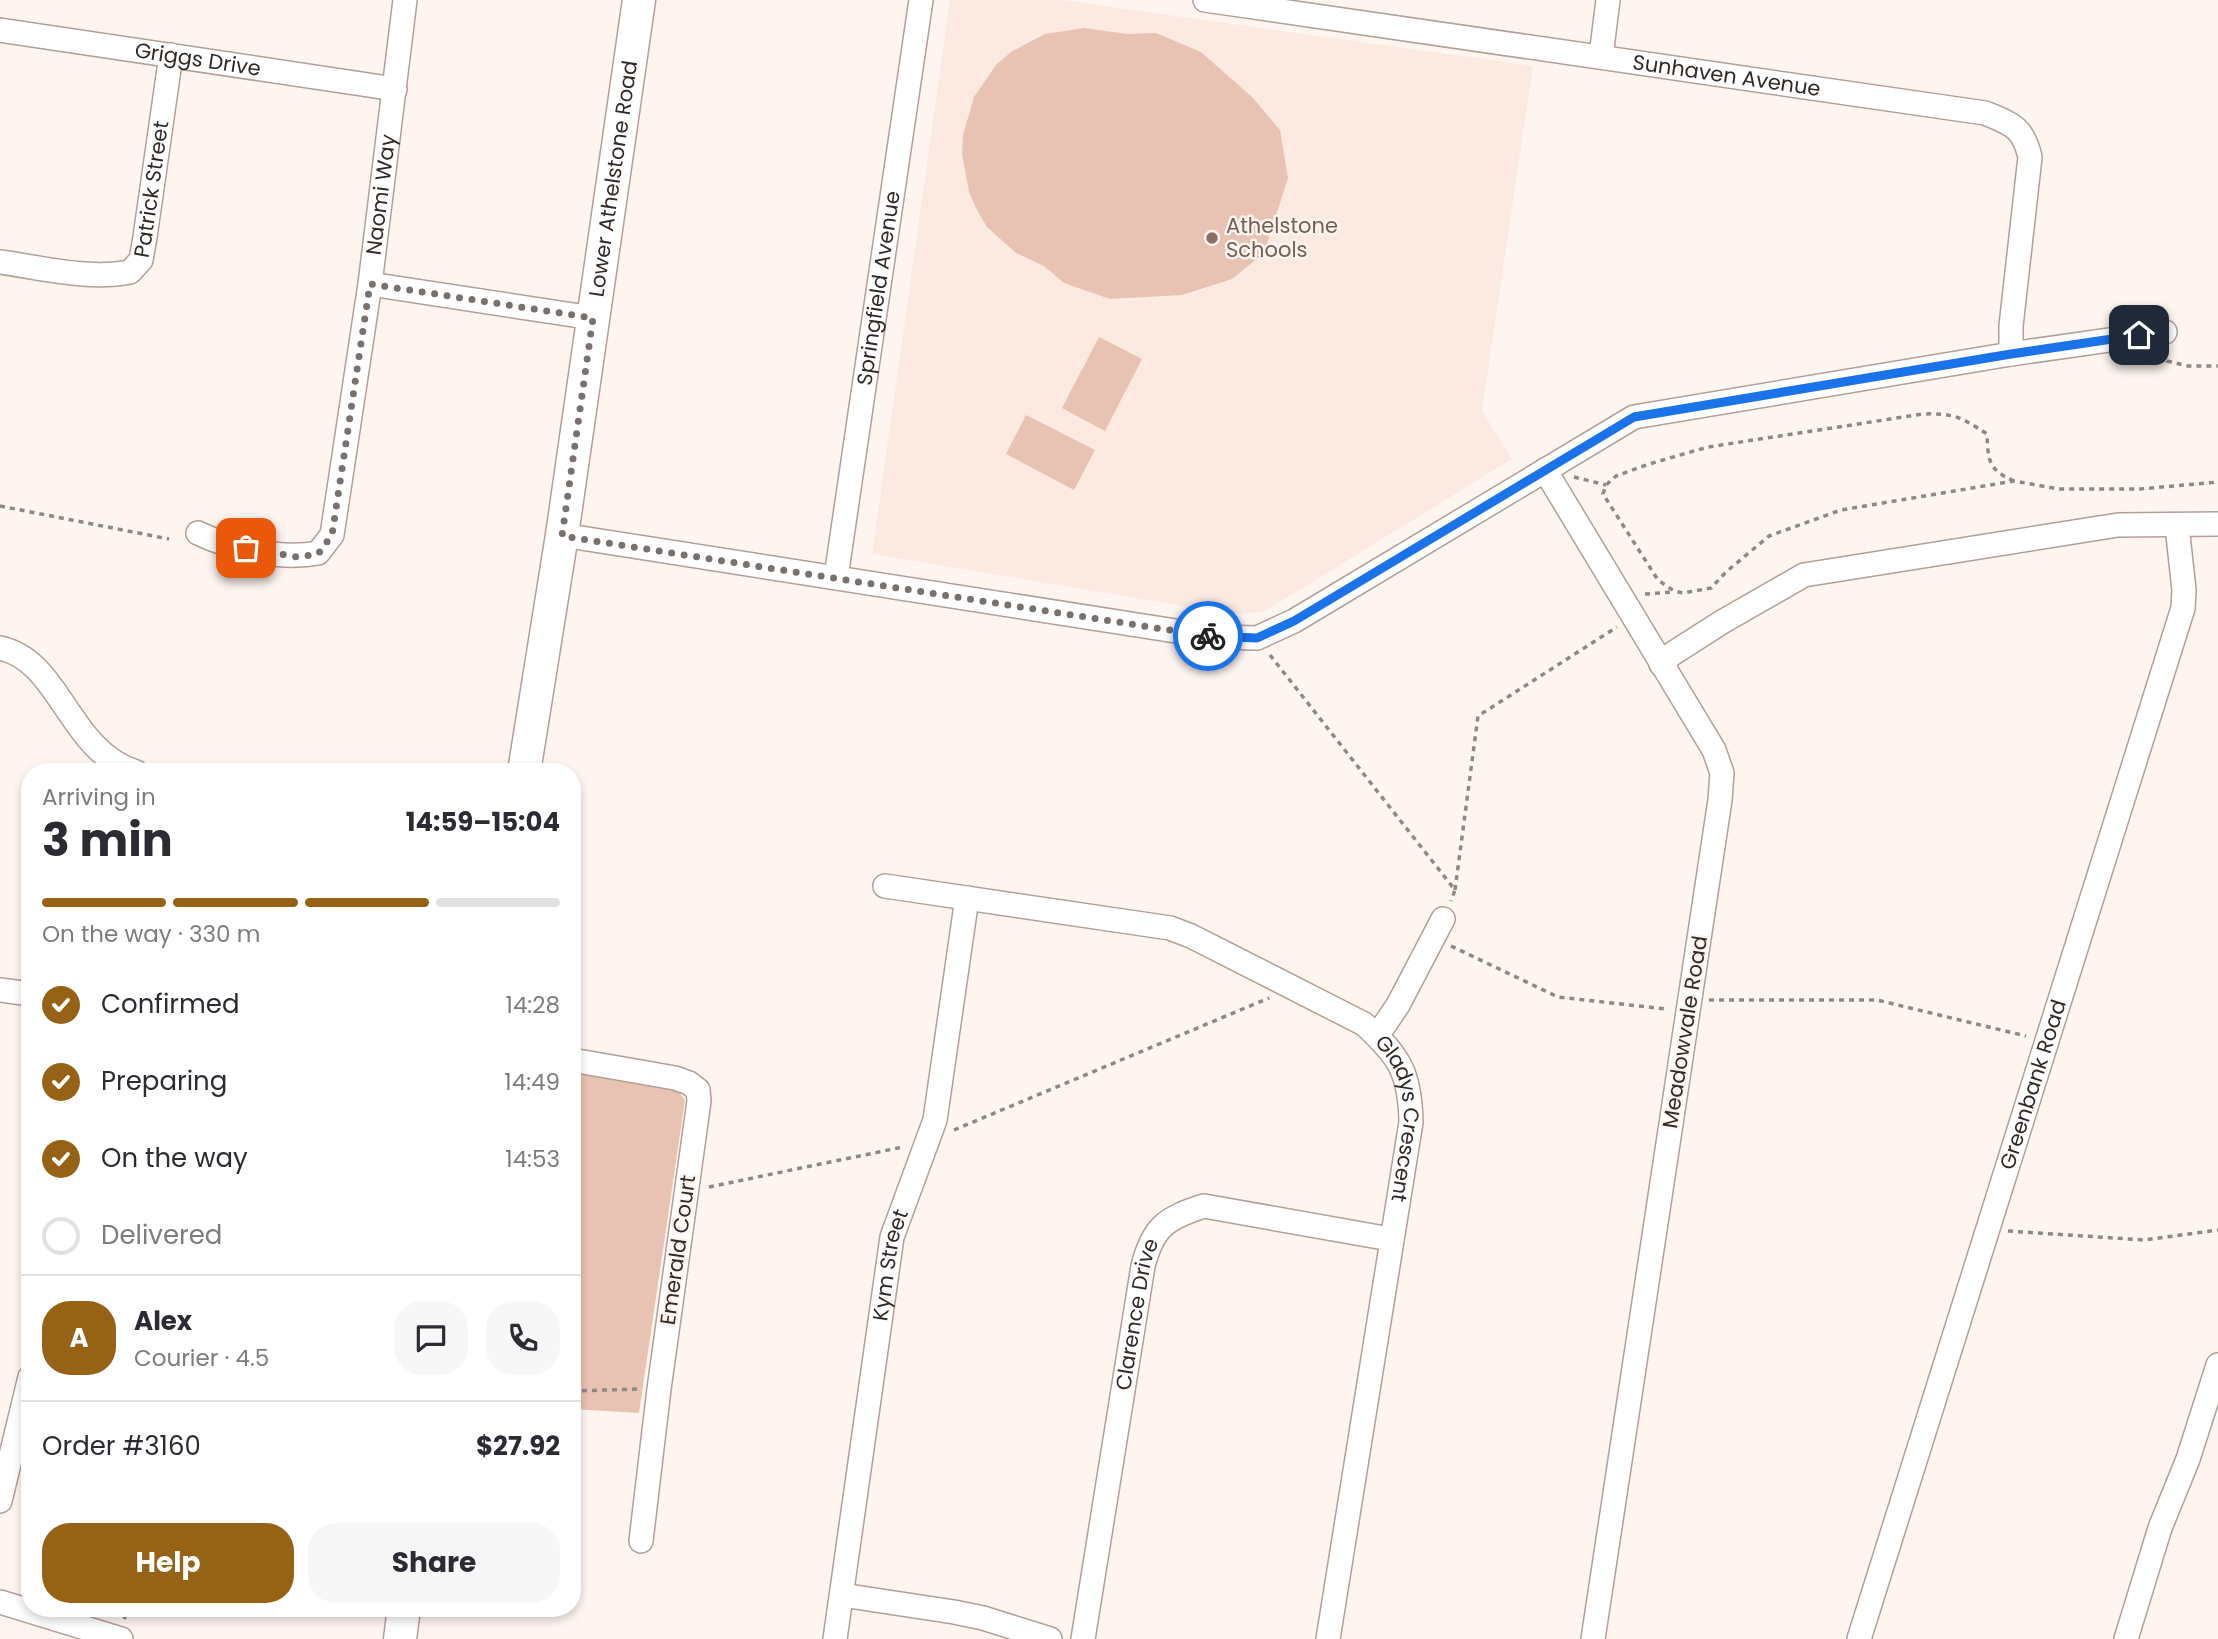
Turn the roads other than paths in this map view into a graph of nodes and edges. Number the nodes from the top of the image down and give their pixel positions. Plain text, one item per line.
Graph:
1 (405, 0) edge
2 (639, 0) edge
3 (921, 0) edge
4 (1205, 0) edge
5 (1608, 0) edge
6 (0, 30) edge
7 (171, 55) junction
8 (1601, 56) junction
9 (395, 89) junction
10 (0, 262) edge
11 (370, 284) junction
12 (593, 318) junction
13 (2165, 332) road end
14 (2011, 354) junction
15 (1545, 470) junction
16 (2218, 524) edge
17 (2177, 526) junction
18 (198, 533) dead end
19 (562, 536) junction
20 (836, 577) junction
21 (0, 648) edge
22 (1661, 664) junction
23 (116, 763) edge
24 (525, 763) edge
25 (885, 886) dead end
26 (967, 898) junction
27 (1439, 928) road end
28 (0, 990) edge
29 (21, 993) edge
30 (1377, 1036) junction
31 (581, 1061) edge
32 (1390, 1239) junction
33 (2218, 1365) edge
34 (21, 1414) edge
35 (0, 1501) edge
36 (641, 1541) dead end
37 (842, 1595) junction
38 (0, 1602) edge
39 (21, 1609) edge
40 (48, 1617) edge
41 (403, 1617) edge
42 (116, 1638) edge
43 (400, 1639) edge
44 (835, 1639) edge
45 (1050, 1639) edge
46 (1083, 1639) edge
47 (1328, 1639) edge
48 (1593, 1639) edge
49 (1859, 1639) edge
50 (2126, 1639) edge

1 - 9 street, Naomi Way
2 - 12 street, Lower Athelstone Road
3 - 20 street, Springfield Avenue
4 - 8 street, Sunhaven Avenue
5 - 8 street
6 - 7 street, Griggs Drive
7 - 9 street, Griggs Drive
7 - 10 street, Patrick Street
8 - 14 street, Sunhaven Avenue
9 - 11 street, Naomi Way
11 - 12 street
11 - 18 street, Naomi Way
12 - 19 street, Lower Athelstone Road
13 - 14 street
14 - 15 street
15 - 20 street
15 - 22 street, Meadowvale Road
16 - 17 street
17 - 22 street
17 - 49 street, Greenbank Road
19 - 20 street
19 - 24 street, Lower Athelstone Road
21 - 23 street
22 - 48 street, Meadowvale Road
25 - 26 street, Gladys Crescent
26 - 30 street, Gladys Crescent
26 - 37 street, Kym Street
27 - 30 street
28 - 29 street
30 - 32 street, Gladys Crescent
31 - 36 street, Emerald Court
32 - 46 street, Clarence Drive
32 - 47 street, Gladys Crescent
33 - 50 street
34 - 35 street
37 - 44 street, Kym Street
37 - 45 street
38 - 39 street
40 - 42 street
41 - 43 street

